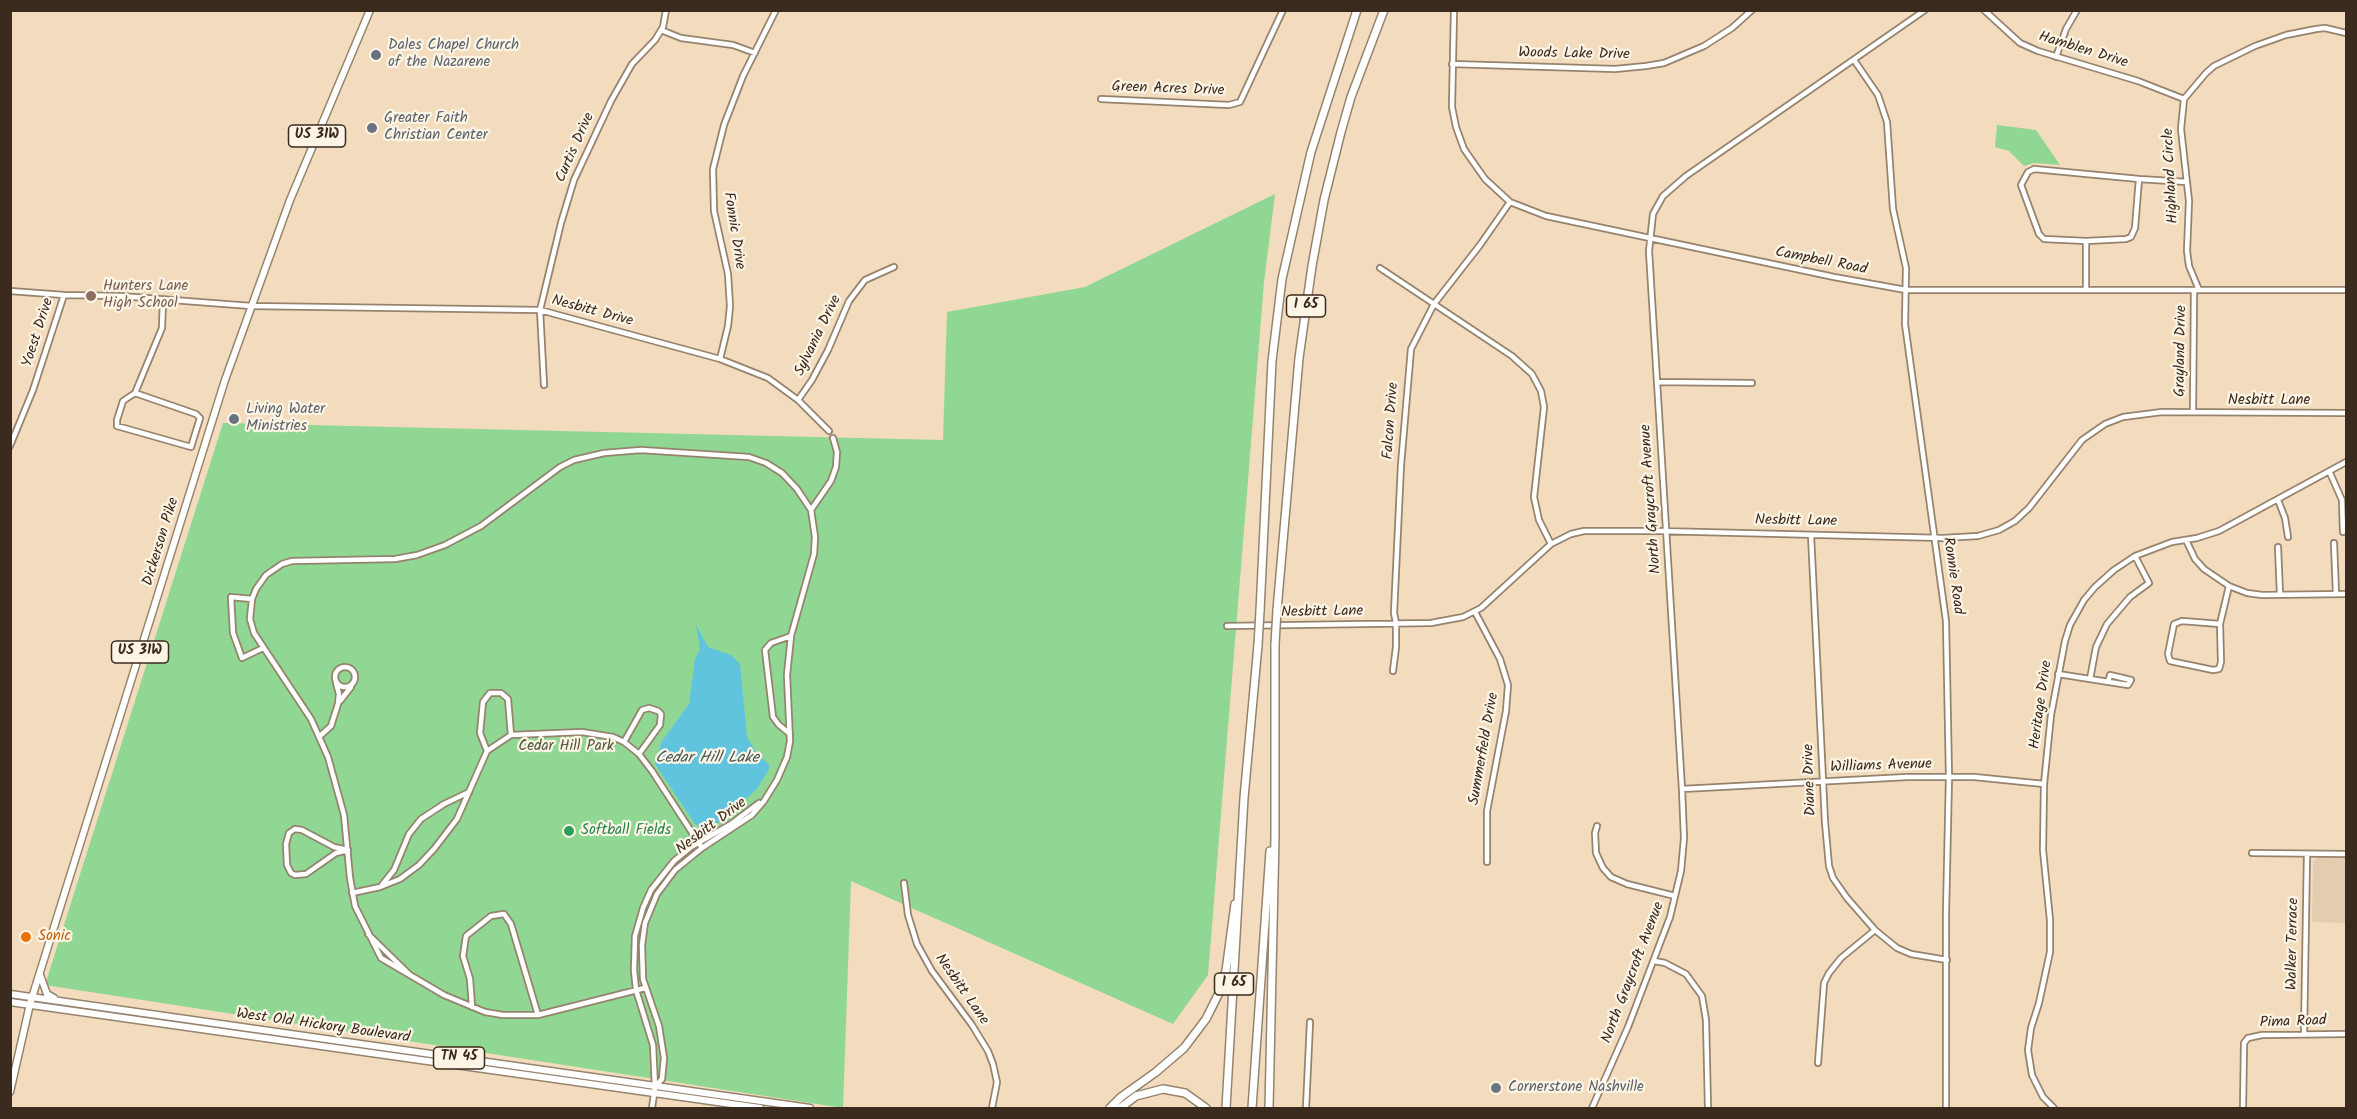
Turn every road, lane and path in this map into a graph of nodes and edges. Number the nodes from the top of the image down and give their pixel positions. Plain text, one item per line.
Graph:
1 (370, 10) edge
2 (666, 10) edge
3 (776, 10) edge
4 (1283, 10) edge
5 (1357, 10) edge
6 (1384, 10) edge
7 (1454, 10) edge
8 (1752, 10) edge
9 (1926, 10) edge
10 (1984, 10) edge
11 (2077, 10) edge
12 (661, 30) junction
13 (2346, 33) edge
14 (755, 53) junction
15 (2056, 57) junction
16 (1854, 60) junction
17 (1452, 64) junction
18 (1101, 99) dead end
19 (2184, 99) junction
20 (2139, 179) junction
21 (2187, 182) junction
22 (1510, 202) junction
23 (1649, 238) junction
24 (2086, 241) junction
25 (894, 267) dead end
26 (1380, 268) dead end
27 (1906, 290) junction
28 (2086, 290) junction
29 (2196, 290) junction
30 (2346, 290) edge
31 (10, 291) edge
32 (64, 295) junction
33 (163, 300) junction
34 (1434, 304) junction
35 (251, 306) junction
36 (540, 310) junction
37 (720, 359) junction
38 (1657, 382) junction
39 (1752, 383) dead end
40 (544, 385) dead end
41 (135, 393) junction
42 (798, 400) junction
43 (2193, 412) junction
44 (2346, 412) edge
45 (829, 431) dead end
46 (833, 438) dead end
47 (10, 446) edge
48 (2346, 462) edge
49 (2330, 473) junction
50 (2278, 500) junction
51 (811, 510) junction
52 (1666, 531) junction
53 (2343, 532) dead end
54 (1811, 535) junction
55 (2288, 537) dead end
56 (1934, 538) junction
57 (2186, 540) junction
58 (2334, 543) dead end
59 (1551, 544) junction
60 (2278, 547) dead end
61 (2134, 556) junction
62 (2229, 586) junction
63 (2280, 594) junction
64 (2336, 594) junction
65 (2346, 594) edge
66 (252, 599) junction
67 (1475, 612) junction
68 (1396, 623) junction
69 (2220, 624) junction
70 (1227, 626) dead end
71 (791, 636) junction
72 (262, 648) junction
73 (1393, 671) dead end
74 (2058, 674) junction
75 (2090, 679) junction
76 (335, 681) junction
77 (2108, 682) dead end
78 (352, 684) junction
79 (338, 704) junction
80 (790, 734) junction
81 (511, 735) junction
82 (320, 736) junction
83 (624, 742) junction
84 (487, 751) junction
85 (639, 754) junction
86 (1949, 777) junction
87 (1823, 780) junction
88 (2044, 784) junction
89 (772, 788) junction
90 (1682, 789) junction
91 (470, 791) junction
92 (1273, 797) junction
93 (1597, 826) dead end
94 (698, 842) junction
95 (702, 848) junction
96 (348, 850) junction
97 (2252, 853) dead end
98 (2307, 854) junction
99 (2346, 854) edge
100 (1241, 860) junction
101 (1486, 862) dead end
102 (904, 884) dead end
103 (380, 887) junction
104 (352, 893) junction
105 (1675, 896) junction
106 (1875, 930) junction
107 (366, 932) junction
108 (1947, 960) junction
109 (1654, 961) junction
110 (40, 974) junction
111 (416, 980) junction
112 (645, 988) junction
113 (636, 990) junction
114 (10, 994) edge
115 (33, 997) junction
116 (10, 1002) edge
117 (30, 1004) junction
118 (87, 1004) junction
119 (472, 1007) junction
120 (538, 1015) junction
121 (1310, 1022) dead end
122 (2304, 1034) junction
123 (2346, 1034) edge
124 (1818, 1063) dead end
125 (12, 1075) edge
126 (655, 1090) junction
127 (10, 1092) edge
128 (652, 1108) edge
129 (760, 1108) edge
130 (808, 1108) edge
131 (992, 1108) edge
132 (1110, 1108) edge
133 (1120, 1108) edge
134 (1206, 1108) edge
135 (1226, 1108) edge
136 (1252, 1108) edge
137 (1269, 1108) edge
138 (1306, 1108) edge
139 (1592, 1108) edge
140 (1708, 1108) edge
141 (1946, 1108) edge
142 (2054, 1108) edge
143 (2243, 1108) edge

1 - 35 main road, Dickerson Pike / US 31W
2 - 12 street, Curtis Drive
3 - 14 street, Fonnic Drive
4 - 18 street, Green Acres Drive
5 - 100 highway, I 65, bridge
6 - 92 highway, I 65, bridge
7 - 17 street, Campbell Road
8 - 17 street, Woods Lake Drive
9 - 16 street, North Graycroft Avenue
10 - 15 street, Hamblen Drive
11 - 15 street
12 - 14 street
12 - 36 street, Curtis Drive
13 - 19 street
14 - 37 street, Fonnic Drive
15 - 19 street, Hamblen Drive
16 - 23 street, North Graycroft Avenue
16 - 27 street, Ronnie Road
17 - 22 street, Campbell Road
19 - 21 street, Highland Circle
20 - 21 street
20 - 24 street
20 - 24 street
21 - 29 street, Highland Circle
22 - 23 street, Campbell Road
22 - 34 street, Falcon Drive
23 - 27 street, Campbell Road
23 - 38 street, North Graycroft Avenue
24 - 28 street
25 - 42 street, Sylvania Drive
26 - 34 street
27 - 28 street, Campbell Road
27 - 56 street, Ronnie Road
28 - 29 street, Campbell Road
29 - 30 street, Campbell Road
29 - 43 street, Grayland Drive
31 - 32 street, Nesbitt Drive
32 - 33 street, Nesbitt Drive
32 - 47 street, Yoest Drive
33 - 35 street, Nesbitt Drive
33 - 41 street
34 - 59 street
34 - 68 street, Falcon Drive
35 - 36 street, Nesbitt Drive
35 - 110 main road, Dickerson Pike / US 31W
36 - 37 street, Nesbitt Drive
36 - 40 street, Curtis Drive
37 - 42 street, Nesbitt Drive
38 - 39 street
38 - 52 street, North Graycroft Avenue
41 - 41 street
42 - 45 street, Nesbitt Drive
43 - 44 street, Nesbitt Lane
43 - 56 street, Nesbitt Lane
46 - 51 street
48 - 49 street, Heritage Drive
49 - 50 street, Heritage Drive
49 - 53 street
50 - 55 street
50 - 57 street, Heritage Drive
51 - 66 street
51 - 71 street, Nesbitt Drive
52 - 54 street, Nesbitt Lane
52 - 59 street, Nesbitt Lane
52 - 90 street, North Graycroft Avenue
54 - 56 street, Nesbitt Lane
54 - 87 street, Diane Drive
56 - 86 street, Ronnie Road
57 - 61 street, Heritage Drive
57 - 62 street
58 - 64 street
59 - 67 street, Nesbitt Lane
60 - 63 street
61 - 74 street, Heritage Drive
61 - 75 street
62 - 63 street
62 - 69 street
63 - 64 street
64 - 65 street
66 - 72 street
66 - 72 street
67 - 68 street, Nesbitt Lane
67 - 101 street, Summerfield Drive
68 - 70 street, Nesbitt Lane
68 - 73 street, Falcon Drive
69 - 69 street
71 - 80 street, Nesbitt Drive
71 - 80 street
72 - 82 street
74 - 75 street
74 - 88 street, Heritage Drive
75 - 77 street
76 - 78 street
76 - 78 street
76 - 79 street
78 - 79 street
79 - 82 street
80 - 89 street, Nesbitt Drive
81 - 83 street
81 - 84 street
81 - 84 street
82 - 96 street
83 - 85 street
83 - 85 street
84 - 91 street
85 - 94 street
86 - 87 street, Williams Avenue
86 - 88 street, Williams Avenue
86 - 108 street, Ronnie Road
87 - 90 street, Williams Avenue
87 - 106 street, Diane Drive
88 - 142 street, Heritage Drive
89 - 94 street, Nesbitt Drive
89 - 95 street, Nesbitt Drive
90 - 105 street, North Graycroft Avenue
91 - 103 street
91 - 103 street
92 - 136 highway, I 65
92 - 137 highway
93 - 105 street
94 - 95 street
94 - 113 street, Nesbitt Drive
95 - 112 street, Nesbitt Drive
96 - 96 street
96 - 104 street
97 - 98 street
98 - 99 street
98 - 122 street, Walker Terrace
100 - 132 highway
100 - 135 highway, I 65
102 - 131 street, Nesbitt Lane
103 - 104 street
104 - 107 street
105 - 109 street, North Graycroft Avenue
106 - 108 street, Diane Drive
106 - 124 street
107 - 111 street
107 - 111 street
108 - 141 street, Ronnie Road
109 - 139 street, North Graycroft Avenue
109 - 140 street
110 - 115 main road, Dickerson Pike / US 31W
110 - 118 main road
111 - 119 street
112 - 113 street
112 - 126 street, Nesbitt Drive
113 - 120 street
113 - 126 street, Nesbitt Drive
114 - 115 main road, West Old Hickory Boulevard / TN 45
115 - 117 main road, Dickerson Pike / US 31W
115 - 118 main road, West Old Hickory Boulevard / TN 45
116 - 117 main road, West Old Hickory Boulevard / TN 45
117 - 125 main road, Dickerson Pike / US 31W
117 - 126 main road, West Old Hickory Boulevard / TN 45
118 - 126 main road, West Old Hickory Boulevard / TN 45
119 - 120 street
119 - 120 street
121 - 138 street
122 - 123 street, Pima Road
122 - 143 street, Pima Road
125 - 127 main road, Dickerson Pike / US 31W
126 - 128 street
126 - 129 main road, West Old Hickory Boulevard / TN 45
126 - 130 main road, West Old Hickory Boulevard / TN 45
133 - 134 highway

